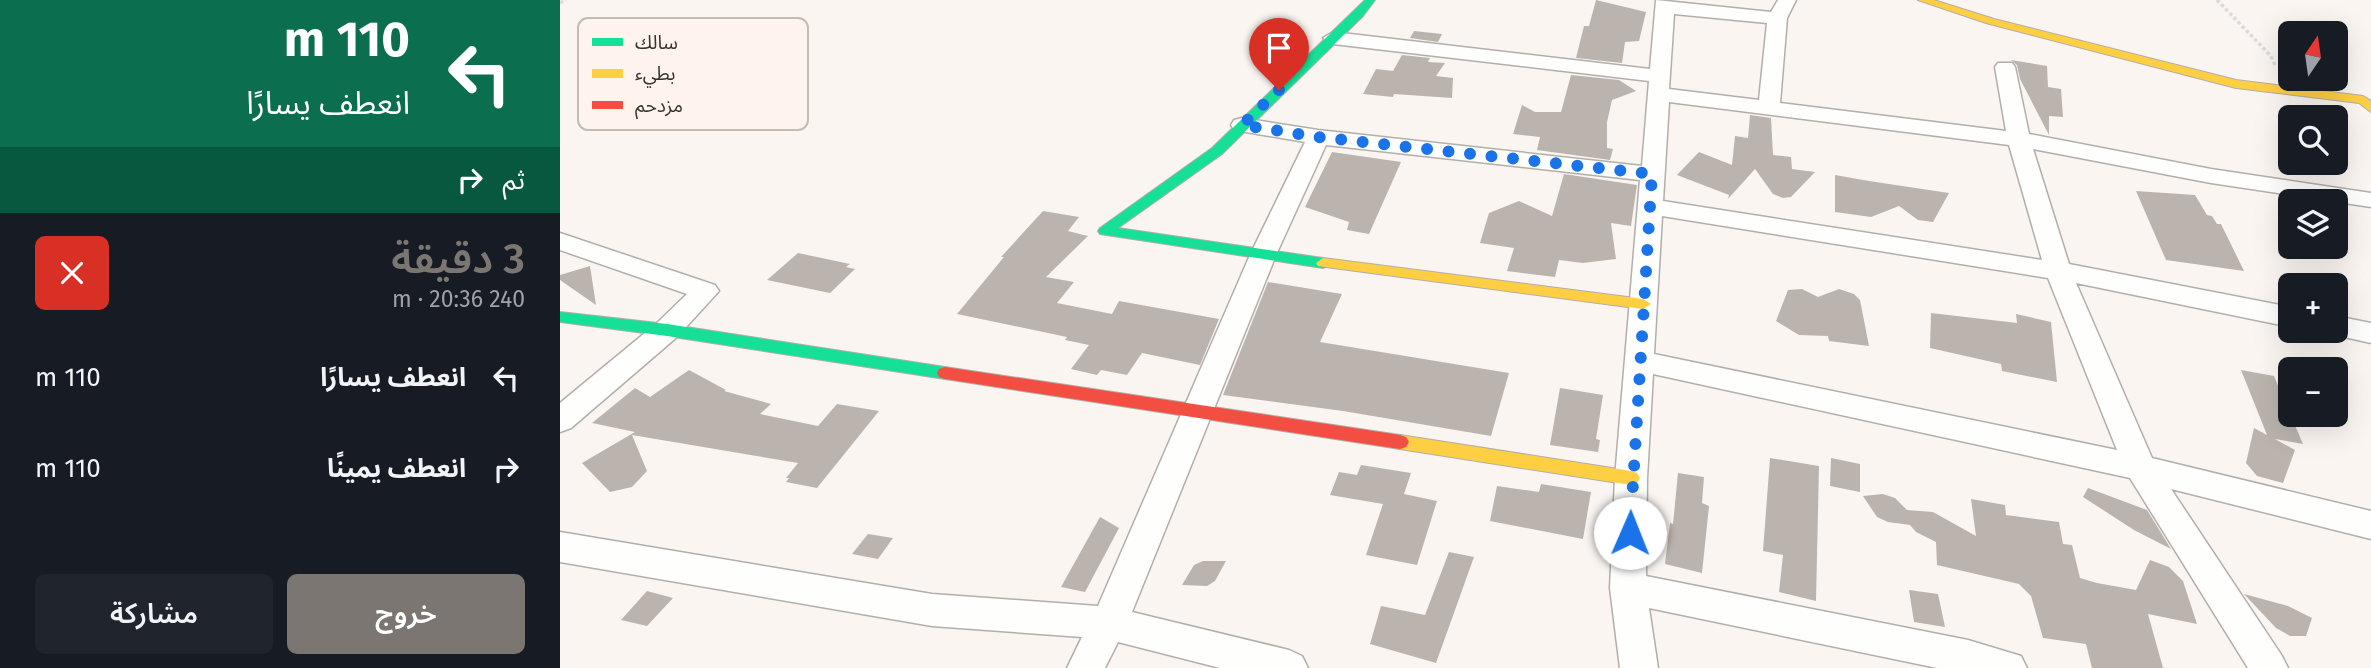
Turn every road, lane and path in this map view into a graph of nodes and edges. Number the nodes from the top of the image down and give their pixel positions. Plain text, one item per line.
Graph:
1 (566, 0) edge
2 (1370, 0) edge
3 (1787, 0) edge
4 (1923, 0) edge
5 (2217, 0) edge
6 (560, 3) edge
7 (1665, 4) edge
8 (1777, 18) junction
9 (1333, 38) junction
10 (2005, 67) dead end
11 (2278, 71) edge
12 (1659, 85) junction
13 (2278, 90) edge
14 (2287, 91) edge
15 (2368, 103) edge
16 (1769, 109) junction
17 (1242, 125) junction
18 (1318, 137) junction
19 (2019, 139) junction
20 (1652, 174) junction
21 (2371, 200) edge
22 (1650, 207) junction
23 (560, 241) edge
24 (1263, 255) junction
25 (2058, 271) junction
26 (1643, 304) junction
27 (2278, 314) edge
28 (560, 317) edge
29 (2348, 328) edge
30 (667, 330) junction
31 (2371, 333) edge
32 (1639, 361) junction
33 (1197, 410) junction
34 (560, 420) edge
35 (2140, 468) junction
36 (1631, 478) junction
37 (2371, 525) edge
38 (560, 547) edge
39 (1628, 588) junction
40 (1108, 623) junction
41 (1969, 662) edge
42 (1086, 668) edge
43 (1289, 668) edge
44 (1639, 668) edge
45 (2008, 668) edge
46 (2269, 668) edge

1 - 6 path
2 - 9 street
3 - 8 street
4 - 13 street
5 - 11 path
7 - 8 street
7 - 12 street
8 - 16 street
9 - 12 street
9 - 17 street
10 - 19 street
12 - 16 street
12 - 20 street
14 - 15 street
16 - 19 street
17 - 18 street
17 - 24 street
18 - 20 street
18 - 24 street
19 - 21 street
19 - 25 street
20 - 22 street
22 - 25 street
22 - 26 street
23 - 30 street
24 - 26 street
24 - 33 street
25 - 27 street
25 - 35 street
26 - 32 street
28 - 30 street
29 - 31 street
30 - 33 street
30 - 34 street
32 - 35 street
32 - 36 street
33 - 36 street
33 - 40 street
35 - 37 street
35 - 46 street
36 - 39 street
38 - 40 street
39 - 41 street
39 - 44 street
40 - 42 street
40 - 43 street
41 - 45 street

